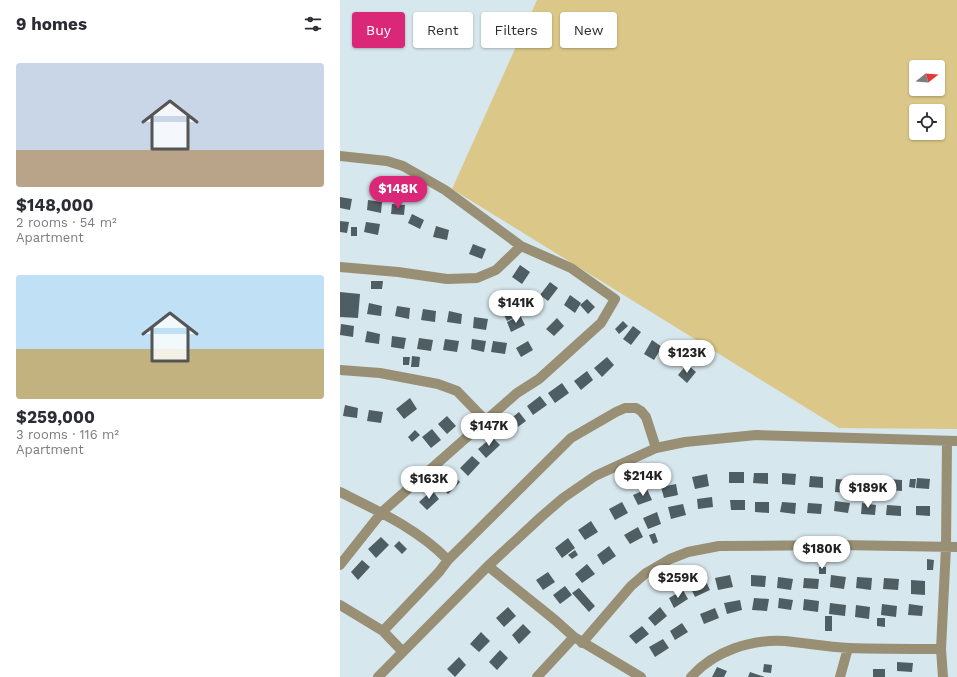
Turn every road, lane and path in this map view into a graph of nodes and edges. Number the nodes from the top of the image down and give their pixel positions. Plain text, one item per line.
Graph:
1 (340, 156) edge
2 (521, 246) junction
3 (340, 267) edge
4 (340, 370) edge
5 (486, 421) junction
6 (952, 441) edge
7 (656, 448) junction
8 (340, 492) edge
9 (382, 512) junction
10 (946, 547) junction
11 (957, 547) edge
12 (448, 560) junction
13 (340, 565) edge
14 (488, 566) junction
15 (340, 605) edge
16 (383, 631) junction
17 (578, 640) junction
18 (848, 648) junction
19 (941, 649) junction
20 (403, 652) junction
21 (378, 677) edge
22 (537, 677) edge
23 (641, 677) edge
24 (691, 677) edge
25 (840, 677) edge
26 (943, 677) edge

1 - 2 street
2 - 3 street
2 - 5 street
4 - 5 street
5 - 9 street
6 - 7 street
6 - 10 street
7 - 12 street
7 - 14 street
8 - 9 street
9 - 12 street
9 - 13 street
10 - 11 street
10 - 17 street
10 - 19 street
12 - 16 street
14 - 17 street
14 - 20 street
15 - 16 street
16 - 20 street
17 - 22 street
17 - 23 street
18 - 19 street
18 - 24 street
18 - 25 street
19 - 26 street
20 - 21 street

